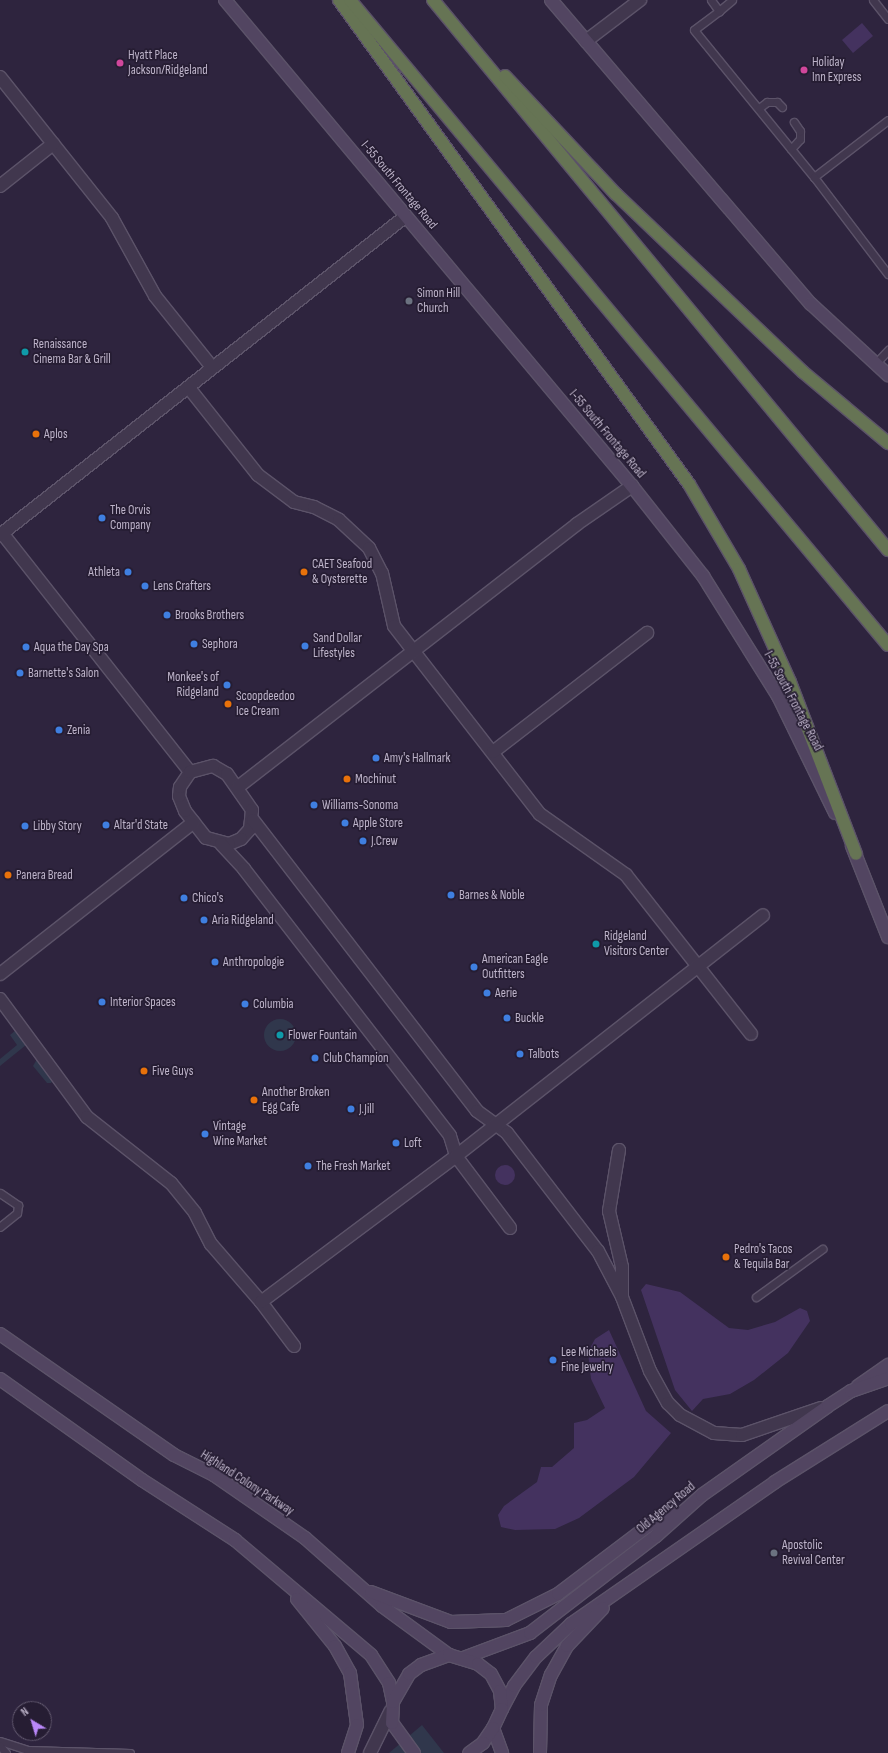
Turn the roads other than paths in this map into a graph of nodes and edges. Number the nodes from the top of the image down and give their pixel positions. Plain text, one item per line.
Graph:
1 (225, 0) edge
2 (339, 0) edge
3 (350, 0) edge
4 (433, 0) edge
5 (551, 0) edge
6 (640, 0) edge
7 (711, 0) edge
8 (732, 0) edge
9 (873, 0) edge
10 (719, 11) junction
11 (888, 19) edge
12 (586, 41) junction
13 (0, 76) edge
14 (782, 107) dead end
15 (759, 108) junction
16 (888, 120) edge
17 (794, 122) dead end
18 (53, 144) junction
19 (791, 149) junction
20 (814, 177) junction
21 (0, 186) edge
22 (406, 216) junction
23 (888, 274) edge
24 (888, 350) edge
25 (876, 363) junction
26 (211, 366) junction
27 (888, 375) edge
28 (189, 388) junction
29 (888, 443) edge
30 (632, 486) junction
31 (1, 534) edge
32 (888, 550) edge
33 (647, 633) dead end
34 (888, 645) edge
35 (414, 651) junction
36 (493, 752) junction
37 (190, 772) junction
38 (238, 787) junction
39 (252, 820) junction
40 (194, 822) junction
41 (221, 844) junction
42 (856, 854) junction
43 (763, 915) dead end
44 (888, 937) edge
45 (696, 966) junction
46 (0, 974) edge
47 (0, 999) edge
48 (750, 1034) dead end
49 (495, 1125) junction
50 (619, 1150) dead end
51 (456, 1156) junction
52 (0, 1193) edge
53 (0, 1227) edge
54 (510, 1228) dead end
55 (822, 1249) dead end
56 (622, 1297) junction
57 (756, 1297) dead end
58 (261, 1302) junction
59 (0, 1334) edge
60 (294, 1346) dead end
61 (888, 1365) edge
62 (888, 1378) edge
63 (0, 1379) edge
64 (851, 1391) junction
65 (828, 1406) junction
66 (888, 1411) edge
67 (685, 1508) junction
68 (281, 1579) junction
69 (622, 1589) junction
70 (368, 1591) junction
71 (449, 1655) junction
72 (463, 1658) junction
73 (391, 1707) junction
74 (502, 1709) junction
75 (493, 1728) junction
76 (0, 1741) edge
77 (0, 1746) edge
78 (6, 1753) edge
79 (130, 1753) edge
80 (348, 1753) edge
81 (370, 1753) edge
82 (414, 1753) edge
83 (469, 1753) edge
84 (502, 1753) edge
85 (540, 1753) edge

1 - 22 street, I-55 South Frontage Road
2 - 42 highway
3 - 34 highway
4 - 29 highway
4 - 32 highway
5 - 12 street
6 - 12 street
7 - 10 lane
8 - 10 lane
9 - 11 lane
10 - 15 lane
12 - 25 street
13 - 18 street
14 - 15 lane
15 - 19 lane
16 - 20 lane
17 - 19 lane
18 - 21 street
18 - 26 street
19 - 20 lane
20 - 23 lane
22 - 26 street
22 - 30 street, I-55 South Frontage Road
24 - 25 lane
25 - 27 street
26 - 28 street
28 - 31 street
28 - 35 street
30 - 35 street
30 - 42 street, I-55 South Frontage Road
31 - 37 street
33 - 36 street
35 - 36 street
35 - 38 street
36 - 45 street
37 - 38 street
37 - 40 street
38 - 39 street
39 - 41 street
39 - 49 street
40 - 41 street
40 - 46 street
41 - 51 street
42 - 44 street, I-55 South Frontage Road
43 - 45 street
45 - 48 street
45 - 49 street
47 - 58 street
49 - 51 street
49 - 56 street
50 - 56 street
51 - 54 street
51 - 58 street
52 - 53 lane
55 - 57 lane
56 - 65 street
58 - 60 street
59 - 70 street, Highland Colony Parkway
61 - 64 street
62 - 64 street, Old Agency Road
63 - 68 street
64 - 65 street, Old Agency Road
65 - 67 street, Old Agency Road
66 - 69 street
67 - 70 street
67 - 72 street, Old Agency Road
68 - 73 street
68 - 80 street
69 - 74 street
69 - 85 street
70 - 71 street, Highland Colony Parkway
71 - 72 street
71 - 73 street
72 - 74 street
73 - 81 street
73 - 82 street
74 - 75 street
75 - 83 street
75 - 84 street
76 - 79 lane
77 - 78 lane

